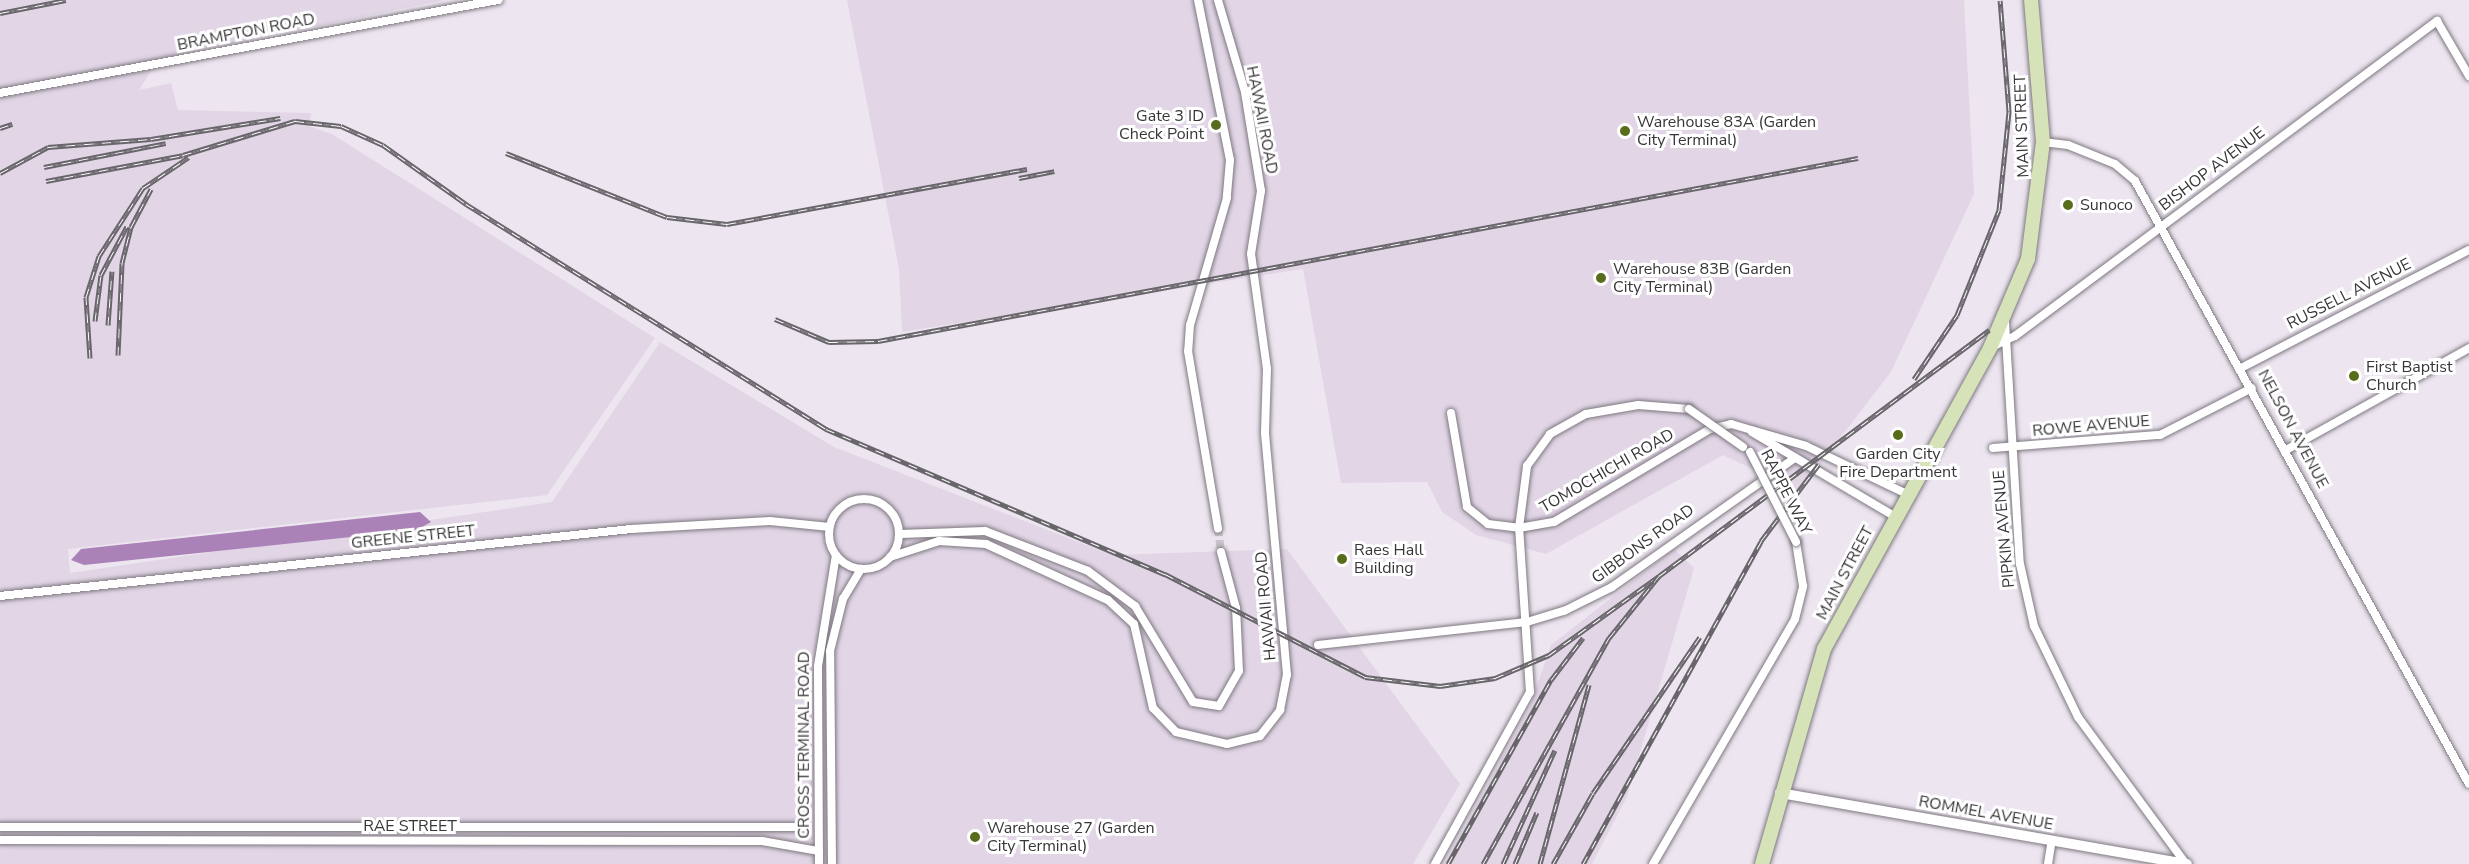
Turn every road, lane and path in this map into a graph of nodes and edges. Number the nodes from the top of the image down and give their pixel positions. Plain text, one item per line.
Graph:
1 (498, 0) edge
2 (1198, 0) edge
3 (1218, 0) edge
4 (2031, 0) edge
5 (2469, 76) edge
6 (0, 93) edge
7 (2043, 142) junction
8 (2162, 225) junction
9 (2469, 249) edge
10 (2005, 317) junction
11 (2004, 340) junction
12 (1990, 348) junction
13 (2469, 348) edge
14 (2243, 367) junction
15 (2252, 388) junction
16 (1451, 413) dead end
17 (1742, 426) junction
18 (1993, 448) dead end
19 (2012, 448) junction
20 (2286, 450) junction
21 (1795, 458) junction
22 (1907, 494) junction
23 (1894, 516) junction
24 (830, 527) junction
25 (1218, 528) tunnel mouth
26 (1519, 528) junction
27 (900, 534) junction
28 (1221, 552) tunnel mouth
29 (836, 555) junction
30 (890, 557) junction
31 (861, 568) junction
32 (0, 596) edge
33 (1527, 622) junction
34 (1318, 645) dead end
35 (2469, 784) edge
36 (1780, 793) junction
37 (0, 827) edge
38 (804, 827) dead end
39 (0, 840) edge
40 (2052, 840) junction
41 (819, 851) junction
42 (832, 861) edge
43 (819, 864) edge
44 (1435, 864) edge
45 (1653, 864) edge
46 (1762, 864) edge
47 (2048, 864) edge
48 (2187, 864) edge

1 - 6 street, BRAMPTON ROAD
2 - 25 street
3 - 30 street, HAWAII ROAD
4 - 7 main road, MAIN STREET
5 - 8 street, BISHOP AVENUE
7 - 8 street, NELSON AVENUE
7 - 10 main road, MAIN STREET
8 - 11 street, BISHOP AVENUE
8 - 14 street, NELSON AVENUE
9 - 14 street, RUSSELL AVENUE
10 - 11 street, MAIN STREET
10 - 12 main road, MAIN STREET
11 - 12 street
11 - 19 street, PIPKIN AVENUE
12 - 22 main road, MAIN STREET
13 - 20 street
14 - 15 street, NELSON AVENUE
15 - 19 street, ROWE AVENUE
15 - 20 street, NELSON AVENUE
16 - 26 street, TOMOCHICHI ROAD
17 - 21 street
17 - 22 street
17 - 26 street, TOMOCHICHI ROAD
18 - 19 street, ROWE AVENUE
19 - 48 street, PIPKIN AVENUE
20 - 35 street, NELSON AVENUE
21 - 23 street
21 - 33 street, GIBBONS ROAD
22 - 23 main road, MAIN STREET
23 - 36 main road, MAIN STREET
24 - 27 street
24 - 29 street
24 - 32 street, GREENE STREET
26 - 33 street
26 - 45 street, RAPPE WAY, bridge
27 - 28 street, HAWAII ROAD
27 - 30 street
29 - 31 street
29 - 41 street, CROSS TERMINAL ROAD
30 - 31 street
31 - 42 street, CROSS TERMINAL ROAD
33 - 34 street, GIBBONS ROAD
33 - 44 street
36 - 40 street, ROMMEL AVENUE
36 - 46 main road, MAIN STREET
37 - 38 street, RAE STREET
39 - 41 street, RAE STREET
40 - 47 street
40 - 48 street, ROMMEL AVENUE
41 - 43 street, CROSS TERMINAL ROAD

